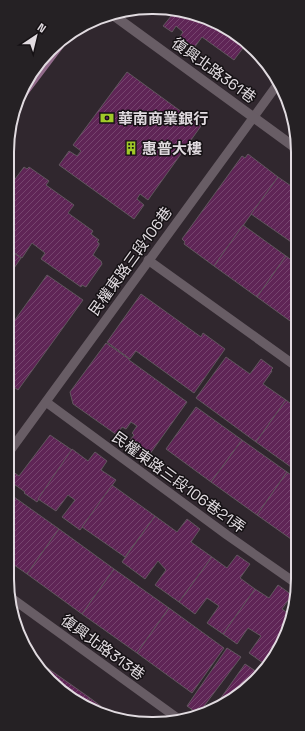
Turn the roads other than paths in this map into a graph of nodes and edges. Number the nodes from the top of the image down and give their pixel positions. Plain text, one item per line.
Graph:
1 (118, 19) edge
2 (275, 88) edge
3 (253, 117) junction
4 (291, 144) edge
5 (148, 260) junction
6 (291, 363) edge
7 (46, 402) junction
8 (14, 445) edge
9 (291, 580) edge
10 (16, 601) edge
11 (173, 715) edge

1 - 3 street, 復興北路361巷
2 - 3 lane, 民權東路三段106巷
3 - 4 street, 復興北路361巷
3 - 5 lane, 民權東路三段106巷
5 - 6 lane
5 - 7 lane, 民權東路三段106巷
7 - 8 lane, 民權東路三段106巷
7 - 9 lane, 民權東路三段106巷21弄
10 - 11 lane, 復興北路313巷

